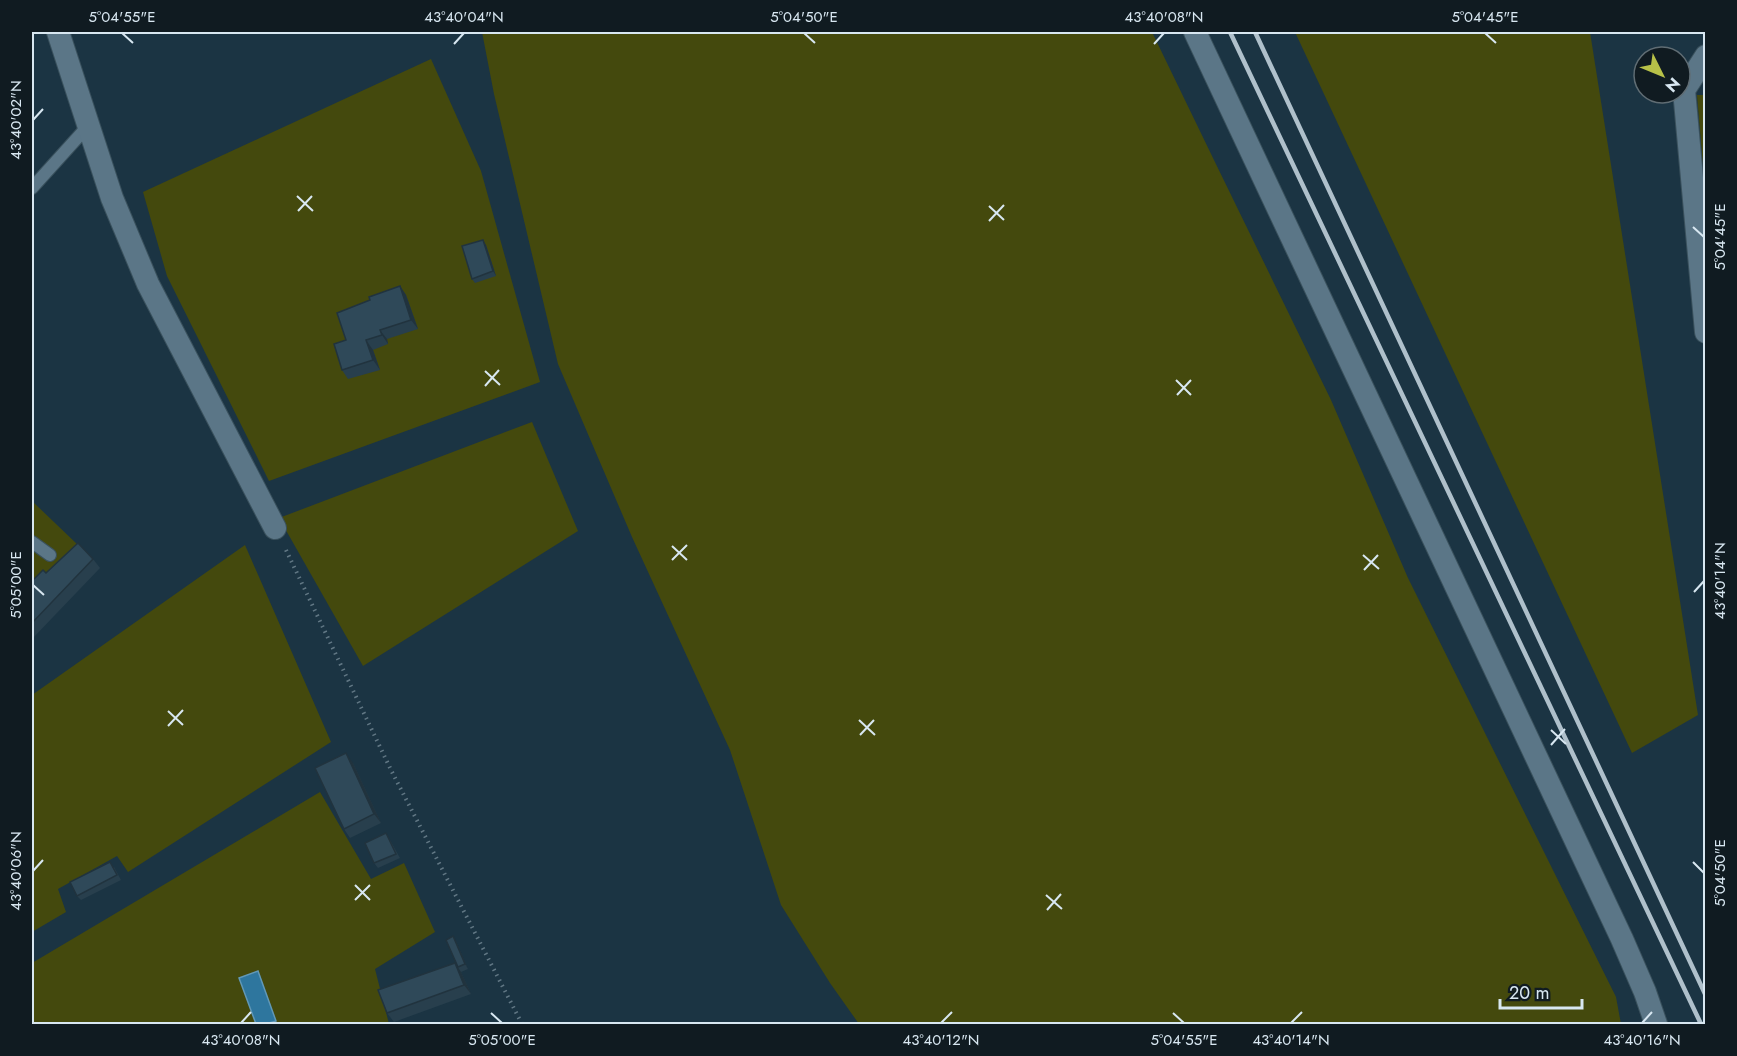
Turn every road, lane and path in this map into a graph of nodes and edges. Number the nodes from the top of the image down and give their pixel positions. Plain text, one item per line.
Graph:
1 (58, 32) edge
2 (1195, 32) edge
3 (1706, 56) edge
4 (88, 126) junction
5 (32, 188) edge
6 (1706, 332) edge
7 (275, 528) joint
8 (32, 542) edge
9 (50, 555) dead end
10 (522, 1024) edge
11 (1656, 1024) edge

1 - 4 street
2 - 11 street
3 - 6 street
4 - 5 lane
4 - 7 street
7 - 10 path
8 - 9 lane

